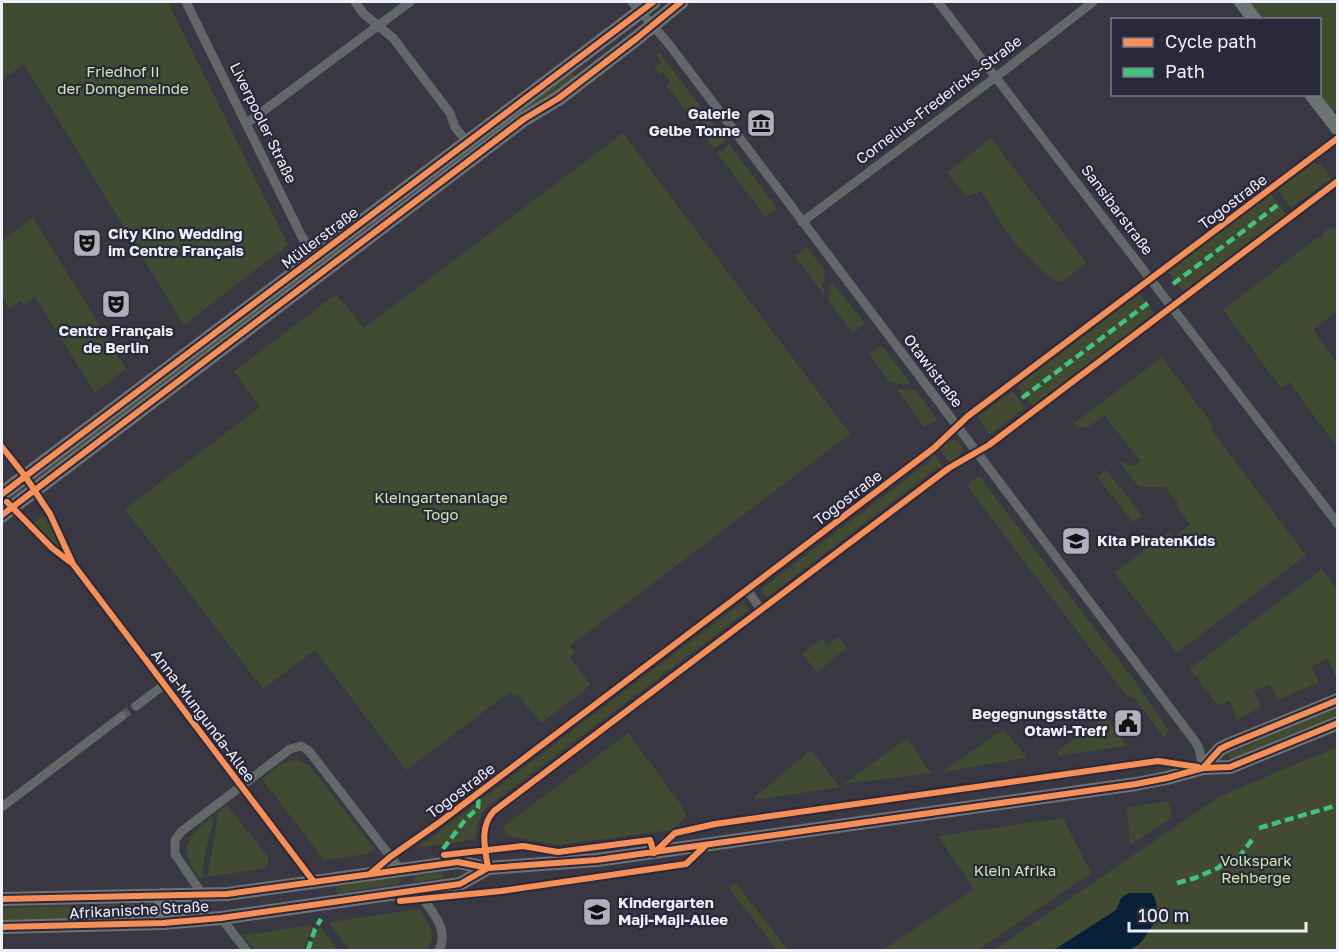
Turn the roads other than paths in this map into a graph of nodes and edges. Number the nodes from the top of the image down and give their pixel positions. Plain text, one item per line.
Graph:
1 (186, 2) edge
2 (355, 2) edge
3 (410, 2) edge
4 (653, 2) edge
5 (681, 2) edge
6 (938, 2) edge
7 (1093, 2) edge
8 (1241, 2) edge
9 (636, 6) edge
10 (1253, 18) edge
11 (652, 25) junction
12 (378, 26) junction
13 (996, 77) junction
14 (1313, 96) edge
15 (247, 123) junction
16 (1338, 129) edge
17 (1338, 138) edge
18 (467, 142) junction
19 (1338, 181) edge
20 (802, 222) junction
21 (316, 256) junction
22 (1150, 279) junction
23 (1172, 307) junction
24 (956, 427) junction
25 (2, 447) edge
26 (976, 453) junction
27 (25, 477) junction
28 (34, 491) junction
29 (2, 494) edge
30 (7, 512) edge
31 (1338, 524) edge
32 (73, 564) junction
33 (747, 589) junction
34 (761, 610) junction
35 (164, 685) junction
36 (1338, 700) edge
37 (136, 706) tunnel mouth
38 (122, 716) tunnel mouth
39 (1338, 723) edge
40 (1203, 768) junction
41 (241, 786) junction
42 (2, 807) edge
43 (390, 857) junction
44 (488, 868) junction
45 (400, 869) junction
46 (371, 873) junction
47 (314, 882) junction
48 (416, 890) junction
49 (202, 894) junction
50 (162, 895) junction
51 (2, 899) edge
52 (328, 902) junction
53 (221, 918) junction
54 (163, 923) junction
55 (2, 927) edge
56 (246, 951) edge
57 (439, 951) edge

1 - 15 street, Liverpooler Straße
2 - 12 street
3 - 12 street
4 - 9 main road, Müllerstraße
5 - 11 main road, Müllerstraße
6 - 13 street, Sansibarstraße
7 - 13 street, Cornelius-Fredericks-Straße
8 - 10 street
9 - 11 street, Otawistraße
9 - 18 main road, Müllerstraße
11 - 20 street, Otawistraße
11 - 28 main road, Müllerstraße
12 - 15 street
12 - 18 street
13 - 20 street, Cornelius-Fredericks-Straße
13 - 22 street, Sansibarstraße
14 - 16 street
15 - 21 street, Liverpooler Straße
17 - 22 street, Togostraße
18 - 21 main road, Müllerstraße
19 - 23 street
20 - 24 street, Otawistraße
21 - 27 main road, Müllerstraße
22 - 23 street, Sansibarstraße
22 - 24 street, Togostraße
23 - 26 street
23 - 31 street, Sansibarstraße
24 - 26 street, Otawistraße
24 - 33 street, Togostraße
25 - 27 street, Anna-Mungunda-Allee
26 - 34 street
26 - 40 street, Otawistraße
27 - 28 street, Anna-Mungunda-Allee
27 - 29 main road, Müllerstraße
28 - 30 main road, Müllerstraße
28 - 32 street, Anna-Mungunda-Allee
29 - 30 street, Anna-Mungunda-Allee
30 - 32 street, Anna-Mungunda-Allee
32 - 35 street, Anna-Mungunda-Allee
33 - 34 street
33 - 43 street, Togostraße
34 - 44 street
35 - 37 street
35 - 41 street, Anna-Mungunda-Allee
36 - 40 street, Afrikanische Straße
38 - 42 street
39 - 40 street, Afrikanische Straße
40 - 44 street, Afrikanische Straße
41 - 43 street
41 - 47 street, Anna-Mungunda-Allee
41 - 49 street
43 - 45 street
43 - 46 street, Togostraße
44 - 45 street, Afrikanische Straße
44 - 48 street, Afrikanische Straße
45 - 46 street, Afrikanische Straße
45 - 48 street
46 - 47 street, Afrikanische Straße
47 - 49 street, Afrikanische Straße
47 - 52 street
48 - 52 street, Afrikanische Straße
48 - 57 street
49 - 50 street, Afrikanische Straße
49 - 53 street, Afrikanische Straße
50 - 51 street, Afrikanische Straße
50 - 54 street, Afrikanische Straße
52 - 53 street, Afrikanische Straße
53 - 54 street, Afrikanische Straße
53 - 56 street
54 - 55 street, Afrikanische Straße

